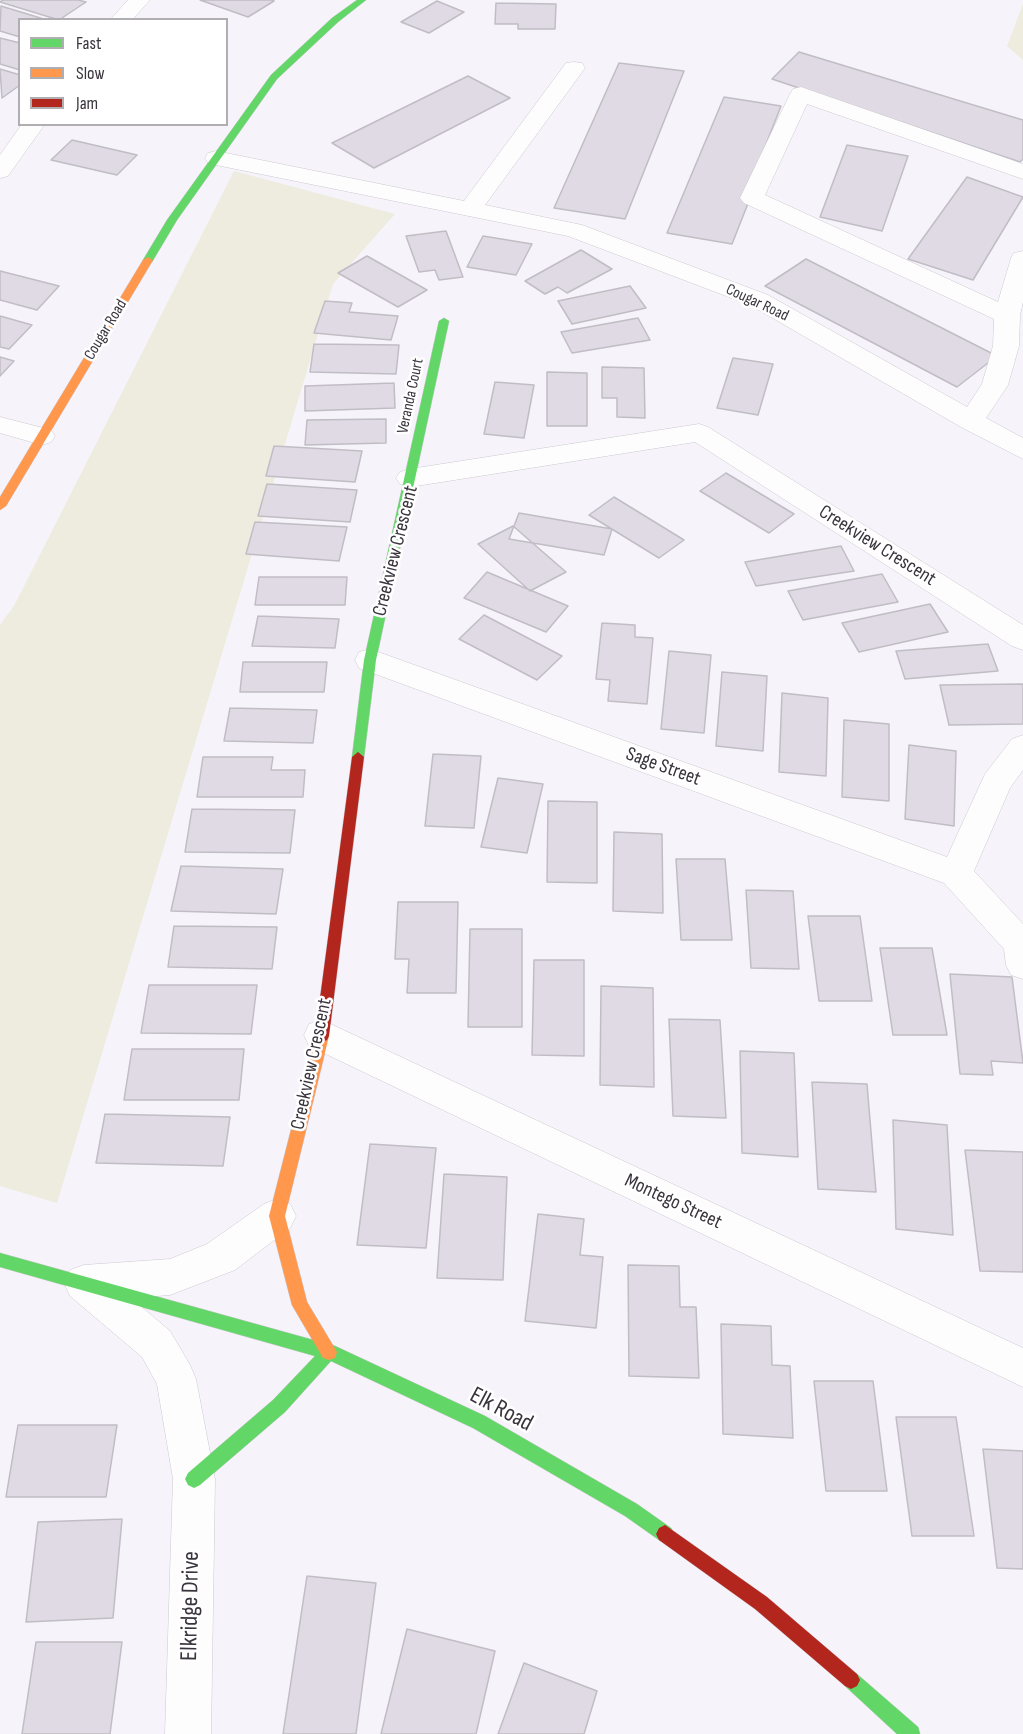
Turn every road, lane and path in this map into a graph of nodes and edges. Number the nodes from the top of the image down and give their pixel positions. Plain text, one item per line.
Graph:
1 (140, 0) edge
2 (362, 0) edge
3 (122, 18) edge
4 (574, 68) dead end
5 (33, 126) edge
6 (216, 158) junction
7 (0, 171) edge
8 (1023, 172) edge
9 (470, 209) junction
10 (1023, 258) edge
11 (1007, 315) junction
12 (444, 321) dead end
13 (970, 421) junction
14 (0, 425) edge
15 (42, 436) junction
16 (1023, 450) edge
17 (410, 478) junction
18 (0, 506) edge
19 (1023, 639) edge
20 (370, 660) junction
21 (1023, 747) edge
22 (956, 874) junction
23 (1023, 965) edge
24 (322, 1035) junction
25 (277, 1216) junction
26 (0, 1260) edge
27 (84, 1283) junction
28 (329, 1352) junction
29 (1023, 1368) edge
30 (194, 1479) junction
31 (188, 1734) edge
32 (911, 1734) edge

1 - 3 street
2 - 6 street, Cougar Road
4 - 9 street
5 - 7 street
6 - 9 street, Cougar Road
6 - 15 street, Cougar Road
8 - 11 street
9 - 13 street, Cougar Road
10 - 11 street
11 - 13 street
12 - 17 street, Veranda Court
13 - 16 street, Cougar Road
14 - 15 street
15 - 18 street, Cougar Road
17 - 19 street, Creekview Crescent
17 - 20 street, Creekview Crescent
20 - 22 street, Sage Street
20 - 24 street, Creekview Crescent
21 - 22 street
22 - 23 street
24 - 25 street, Creekview Crescent
24 - 29 street, Montego Street
25 - 27 street
25 - 28 street, Creekview Crescent
26 - 27 street, Elk Road
27 - 28 street, Elk Road
27 - 30 street, Elkridge Drive
28 - 30 street
28 - 32 street, Elk Road
30 - 31 street, Elkridge Drive

